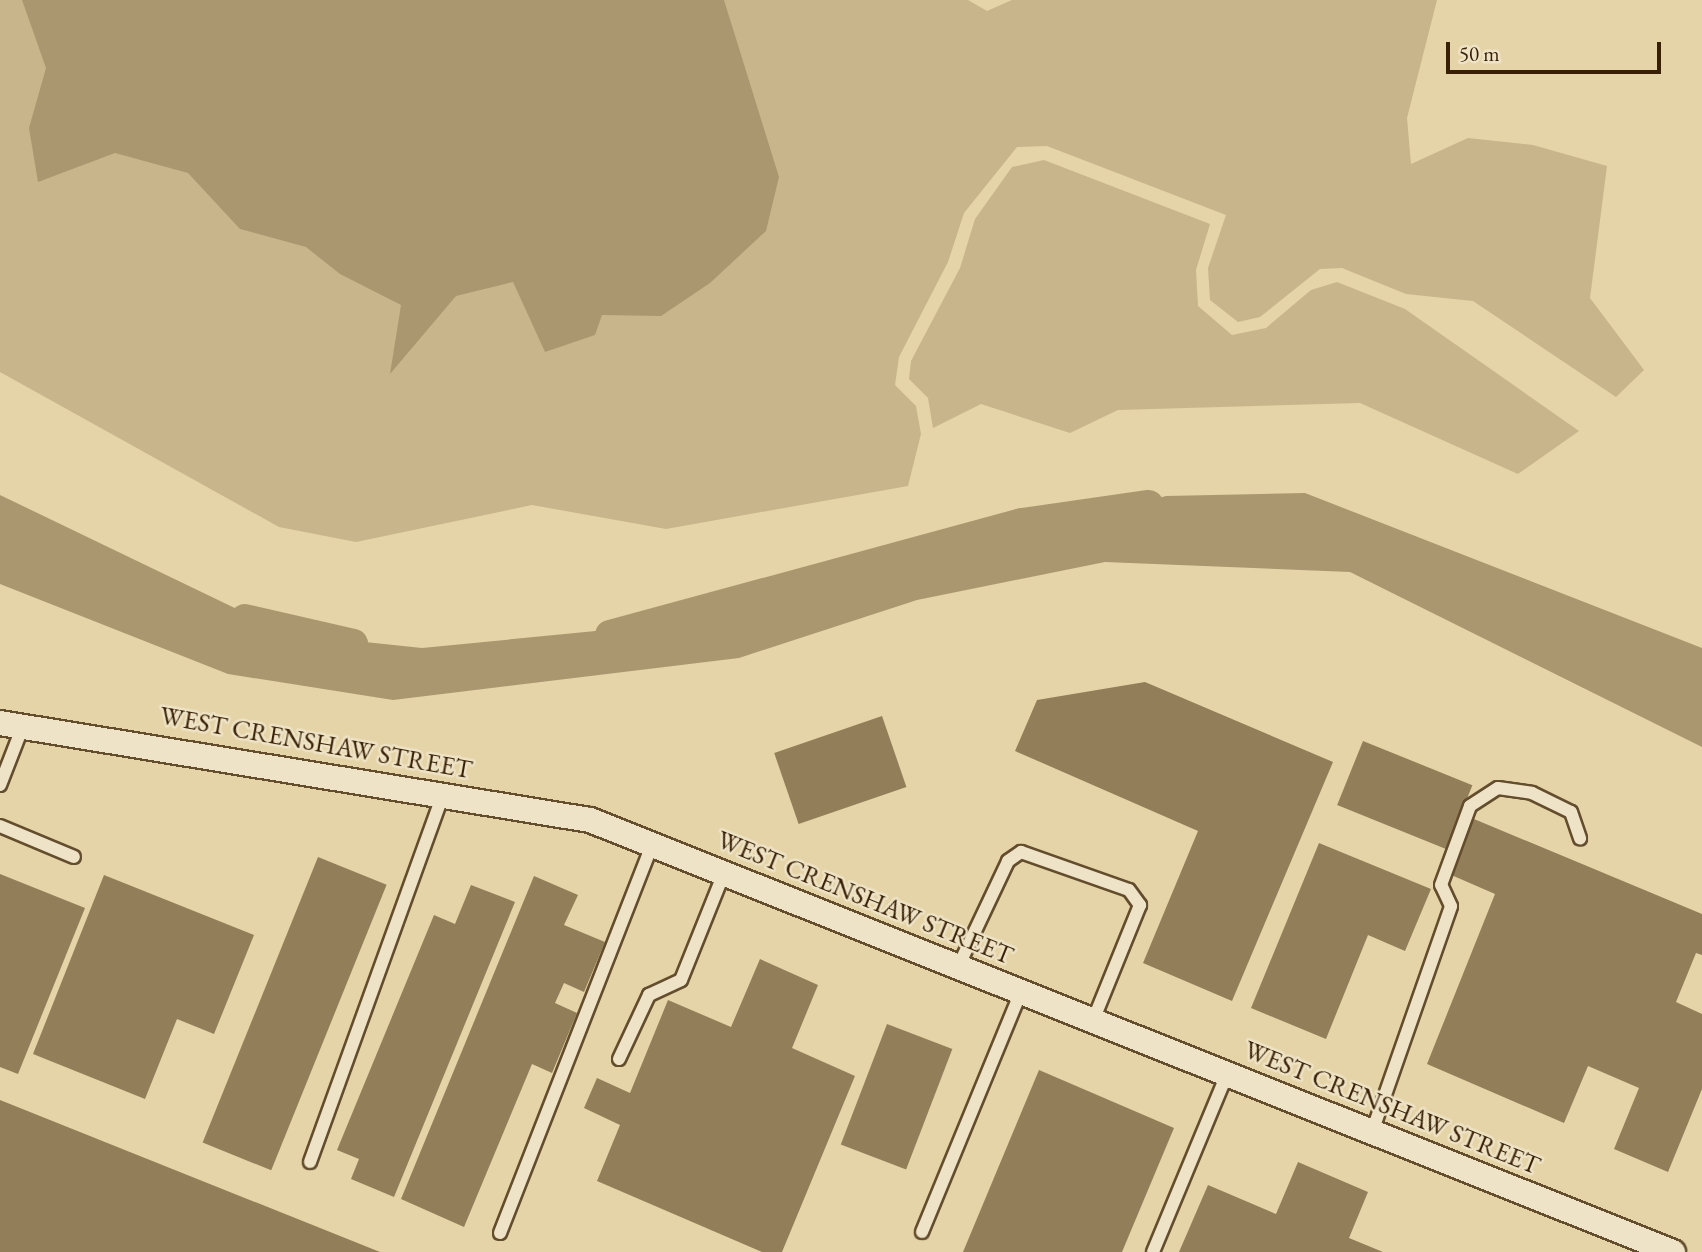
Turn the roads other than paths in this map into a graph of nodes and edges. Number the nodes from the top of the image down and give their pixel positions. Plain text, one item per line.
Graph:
1 (12, 725) edge
2 (0, 785) edge
3 (443, 795) junction
4 (0, 826) edge
5 (1580, 838) dead end
6 (652, 845) junction
7 (74, 857) dead end
8 (724, 873) junction
9 (958, 967) junction
10 (1021, 992) junction
11 (1093, 1021) junction
12 (619, 1059) dead end
13 (1227, 1074) junction
14 (1372, 1132) junction
15 (310, 1162) dead end
16 (922, 1231) dead end
17 (500, 1233) dead end
18 (1660, 1249) edge
19 (1153, 1252) edge

1 - 2 lane
1 - 3 street, WEST CRENSHAW STREET
3 - 6 street, WEST CRENSHAW STREET
3 - 15 lane
4 - 7 lane
5 - 14 lane
6 - 8 street, WEST CRENSHAW STREET
6 - 17 lane
8 - 9 street, WEST CRENSHAW STREET
8 - 12 lane
9 - 10 street, WEST CRENSHAW STREET
9 - 11 lane
10 - 11 street, WEST CRENSHAW STREET
10 - 16 lane
11 - 13 street, WEST CRENSHAW STREET
13 - 14 street, WEST CRENSHAW STREET
13 - 19 lane
14 - 18 street, WEST CRENSHAW STREET

